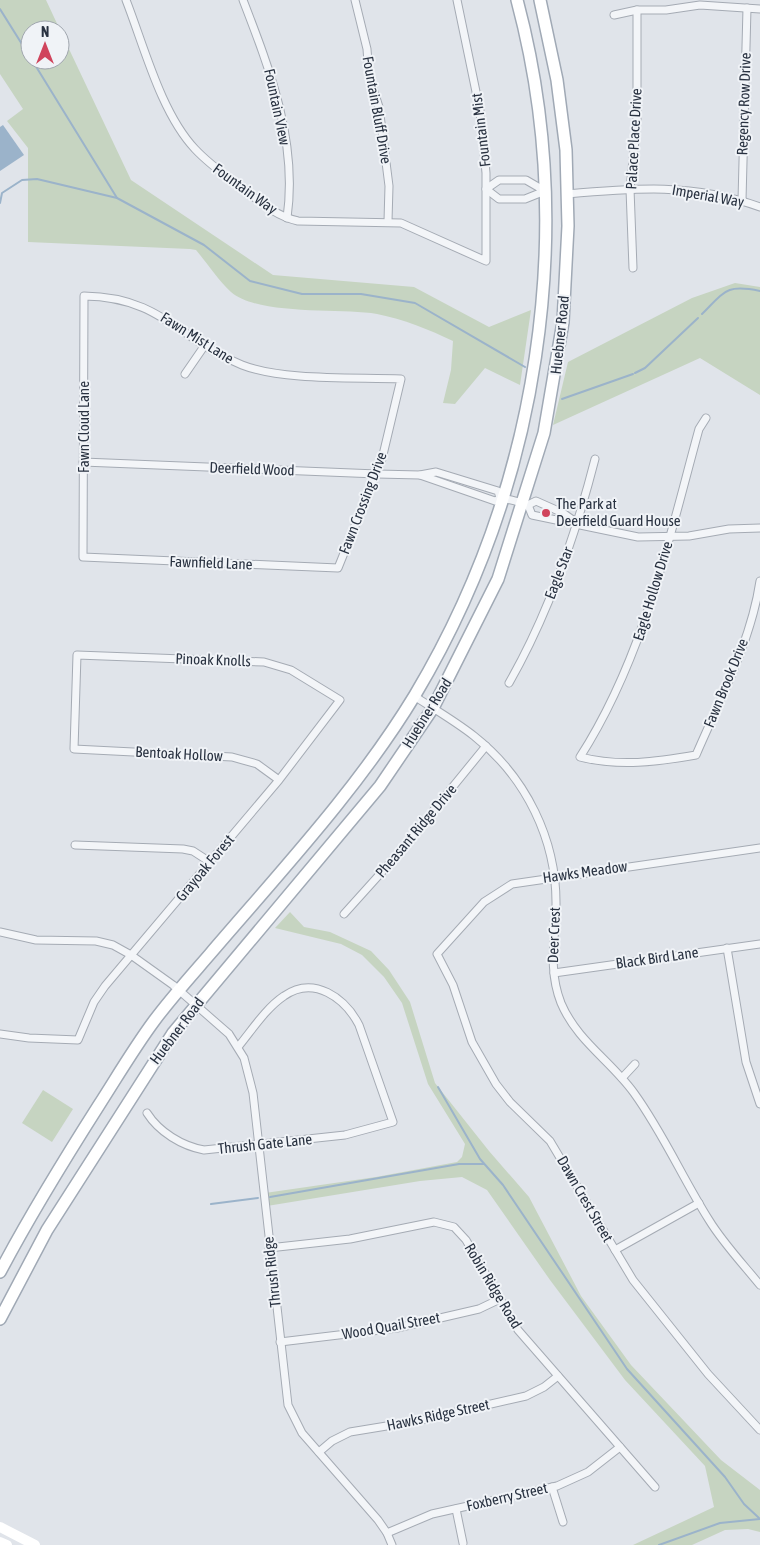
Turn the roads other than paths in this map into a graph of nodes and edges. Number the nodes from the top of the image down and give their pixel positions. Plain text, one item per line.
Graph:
1 (126, 0) edge
2 (243, 0) edge
3 (355, 0) edge
4 (458, 0) edge
5 (517, 0) edge
6 (540, 0) edge
7 (747, 8) junction
8 (760, 9) edge
9 (637, 10) junction
10 (614, 15) dead end
11 (486, 189) junction
12 (630, 189) junction
13 (545, 191) junction
14 (566, 194) junction
15 (742, 200) junction
16 (760, 207) edge
17 (287, 218) junction
18 (388, 221) junction
19 (486, 261) joint
20 (633, 268) dead end
21 (84, 296) joint
22 (205, 345) junction
23 (185, 374) dead end
24 (401, 379) joint
25 (706, 418) dead end
26 (595, 458) dead end
27 (83, 462) junction
28 (377, 474) junction
29 (501, 498) junction
30 (525, 505) junction
31 (577, 523) junction
32 (760, 528) edge
33 (670, 536) junction
34 (83, 558) joint
35 (338, 568) joint
36 (760, 581) edge
37 (509, 683) dead end
38 (414, 696) junction
39 (340, 700) joint
40 (433, 708) junction
41 (486, 746) junction
42 (74, 749) joint
43 (696, 755) joint
44 (279, 780) junction
45 (75, 845) dead end
46 (760, 848) edge
47 (210, 862) junction
48 (554, 877) junction
49 (344, 914) dead end
50 (0, 932) edge
51 (760, 944) edge
52 (727, 948) junction
53 (436, 954) joint
54 (131, 955) junction
55 (554, 973) junction
56 (179, 991) junction
57 (196, 1005) junction
58 (0, 1034) edge
59 (238, 1047) junction
60 (635, 1064) dead end
61 (622, 1078) junction
62 (760, 1104) edge
63 (148, 1113) dead end
64 (258, 1145) junction
65 (699, 1202) junction
66 (269, 1248) junction
67 (615, 1250) junction
68 (0, 1272) edge
69 (760, 1285) edge
70 (500, 1299) junction
71 (4, 1301) edge
72 (0, 1319) edge
73 (280, 1342) junction
74 (558, 1376) junction
75 (760, 1430) edge
76 (620, 1447) junction
77 (319, 1452) junction
78 (552, 1487) junction
79 (655, 1487) dead end
80 (456, 1509) junction
81 (563, 1522) dead end
82 (0, 1527) edge
83 (387, 1533) junction
84 (0, 1542) edge
85 (463, 1543) dead end
86 (7, 1545) edge
87 (35, 1545) edge
88 (392, 1545) edge

1 - 17 street, Fountain Way
2 - 17 street, Fountain View
3 - 18 street, Fountain Bluff Drive
4 - 11 street, Fountain Mist
5 - 13 main road, Huebner Road
6 - 14 main road, Huebner Road
7 - 8 street
7 - 9 street
7 - 15 street, Regency Row Drive
9 - 10 street
9 - 12 street, Palace Place Drive
11 - 13 street
11 - 13 street
11 - 19 street, Fountain Mist
12 - 14 street, Imperial Way
12 - 15 street, Imperial Way
12 - 20 street, Palace Place Drive
13 - 14 main road
13 - 29 main road, Huebner Road
14 - 30 main road, Huebner Road
15 - 16 street, Imperial Way
17 - 18 street, Fountain Way
18 - 19 street, Fountain Way
21 - 22 street, Fawn Mist Lane
21 - 27 street, Fawn Cloud Lane
22 - 23 street
22 - 24 street, Fawn Mist Lane
24 - 28 street, Fawn Crossing Drive
25 - 33 street, Eagle Hollow Drive
26 - 31 street, Eagle Star
27 - 28 street, Deerfield Wood
27 - 34 street, Fawn Cloud Lane
28 - 29 street, Deerfield Wood
28 - 35 street, Fawn Crossing Drive
29 - 30 street
29 - 38 main road, Huebner Road
30 - 31 street
30 - 31 street
30 - 40 main road, Huebner Road
31 - 33 street
31 - 37 street, Eagle Star
32 - 33 street
33 - 43 street, Eagle Hollow Drive
34 - 35 street, Fawnfield Lane
36 - 43 street, Fawn Brook Drive
38 - 40 street, Deer Crest
38 - 56 main road, Huebner Road
39 - 42 street, Pinoak Knolls
39 - 44 street, Grayoak Forest
40 - 41 street, Deer Crest
40 - 57 main road, Huebner Road
41 - 48 street, Deer Crest
41 - 49 street, Pheasant Ridge Drive
42 - 44 street, Bentoak Hollow
44 - 47 street, Grayoak Forest
45 - 47 street
46 - 48 street, Hawks Meadow
47 - 54 street, Grayoak Forest
48 - 53 street, Hawks Meadow
48 - 55 street, Deer Crest
50 - 54 street, Thrush Ridge
51 - 52 street, Black Bird Lane
52 - 55 street, Black Bird Lane
52 - 62 street
53 - 67 street, Dawn Crest Street
54 - 56 street, Thrush Ridge
54 - 58 street, Grayoak Forest
55 - 61 street, Deer Crest
56 - 57 street, Thrush Ridge
56 - 68 main road, Huebner Road
57 - 59 street, Thrush Ridge
57 - 71 main road, Huebner Road
59 - 64 street, Thrush Ridge
59 - 64 street, Thrush Gate Lane
60 - 61 street
61 - 65 street, Deer Crest
63 - 64 street, Thrush Gate Lane
64 - 66 street, Thrush Ridge
65 - 67 street
65 - 69 street, Deer Crest
66 - 70 street, Robin Ridge Road
66 - 73 street, Thrush Ridge
67 - 75 street, Dawn Crest Street
70 - 73 street, Wood Quail Street
70 - 74 street, Robin Ridge Road
71 - 72 main road, Huebner Road
73 - 77 street, Thrush Ridge
74 - 76 street, Robin Ridge Road
74 - 77 street, Hawks Ridge Street
76 - 78 street, Foxberry Street
76 - 79 street, Robin Ridge Road
77 - 83 street, Thrush Ridge
78 - 80 street, Foxberry Street
78 - 81 street
80 - 83 street, Foxberry Street
80 - 85 street
82 - 87 main road
83 - 88 street, Thrush Ridge
84 - 86 main road

